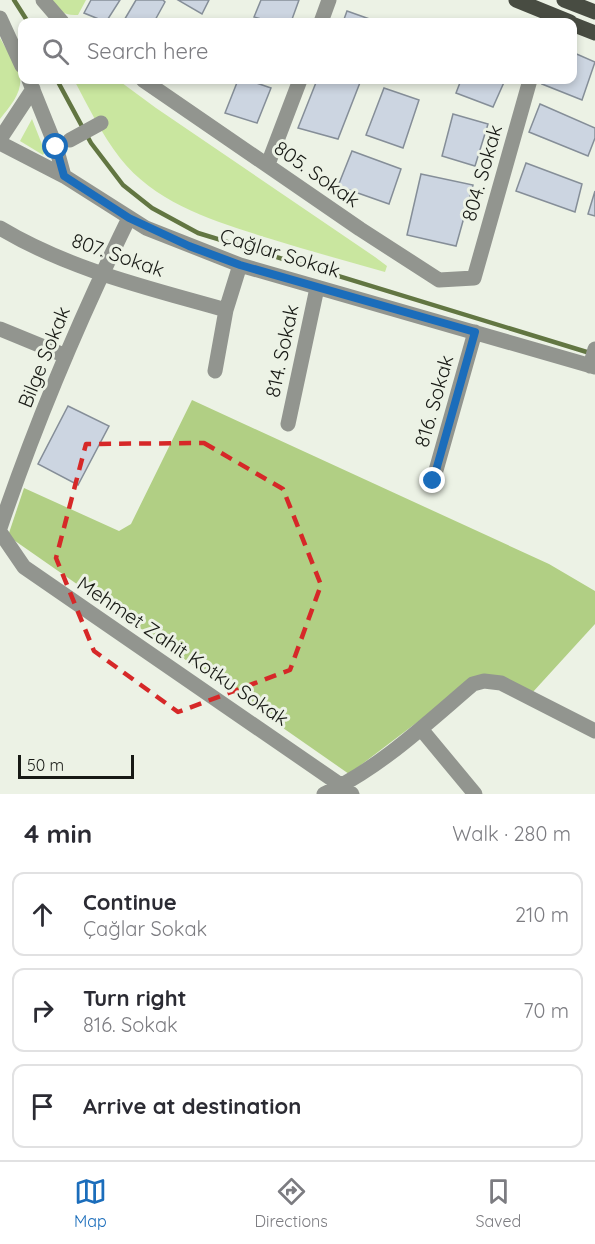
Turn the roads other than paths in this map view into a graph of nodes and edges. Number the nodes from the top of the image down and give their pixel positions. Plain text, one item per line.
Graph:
1 (43, 0) edge
2 (329, 0) edge
3 (516, 0) edge
4 (564, 0) edge
5 (595, 12) edge
6 (0, 18) edge
7 (59, 18) edge
8 (322, 18) edge
9 (548, 18) edge
10 (577, 26) edge
11 (595, 33) edge
12 (18, 57) edge
13 (31, 84) edge
14 (149, 84) edge
15 (298, 84) edge
16 (529, 84) edge
17 (101, 123) dead end
18 (70, 140) dead end
19 (0, 141) edge
20 (268, 164) junction
21 (64, 176) junction
22 (129, 218) junction
23 (0, 228) edge
24 (240, 265) junction
25 (101, 275) junction
26 (474, 278) joint
27 (317, 288) junction
28 (226, 310) junction
29 (0, 329) edge
30 (475, 332) junction
31 (595, 349) edge
32 (66, 356) junction
33 (592, 366) edge
34 (215, 371) dead end
35 (288, 424) dead end
36 (433, 481) dead end
37 (2, 525) edge
38 (421, 729) junction
39 (595, 731) edge
40 (347, 790) edge
41 (324, 794) edge
42 (475, 794) edge

1 - 7 street
2 - 8 street
3 - 9 main road
4 - 5 main road
6 - 12 street
10 - 11 main road
13 - 19 street
13 - 21 street
14 - 20 street, 805. Sokak
15 - 20 street
16 - 26 street, 804. Sokak
17 - 18 street
19 - 21 street, Çağlar Sokak
20 - 26 street, 805. Sokak
21 - 22 street, Çağlar Sokak
22 - 24 street, Çağlar Sokak
22 - 25 street, Bilge Sokak
23 - 25 street, 807. Sokak
24 - 27 street, Çağlar Sokak
24 - 28 street
25 - 28 street, 807. Sokak
25 - 32 street, Bilge Sokak
27 - 30 street, Çağlar Sokak
27 - 35 street, 814. Sokak
28 - 34 street
29 - 32 street
30 - 33 street, Çağlar Sokak
30 - 36 street, 816. Sokak
31 - 33 street
32 - 37 street, Bilge Sokak
37 - 40 street, Mehmet Zahit Kotku Sokak
38 - 39 street
38 - 40 street
38 - 42 street
40 - 41 street

